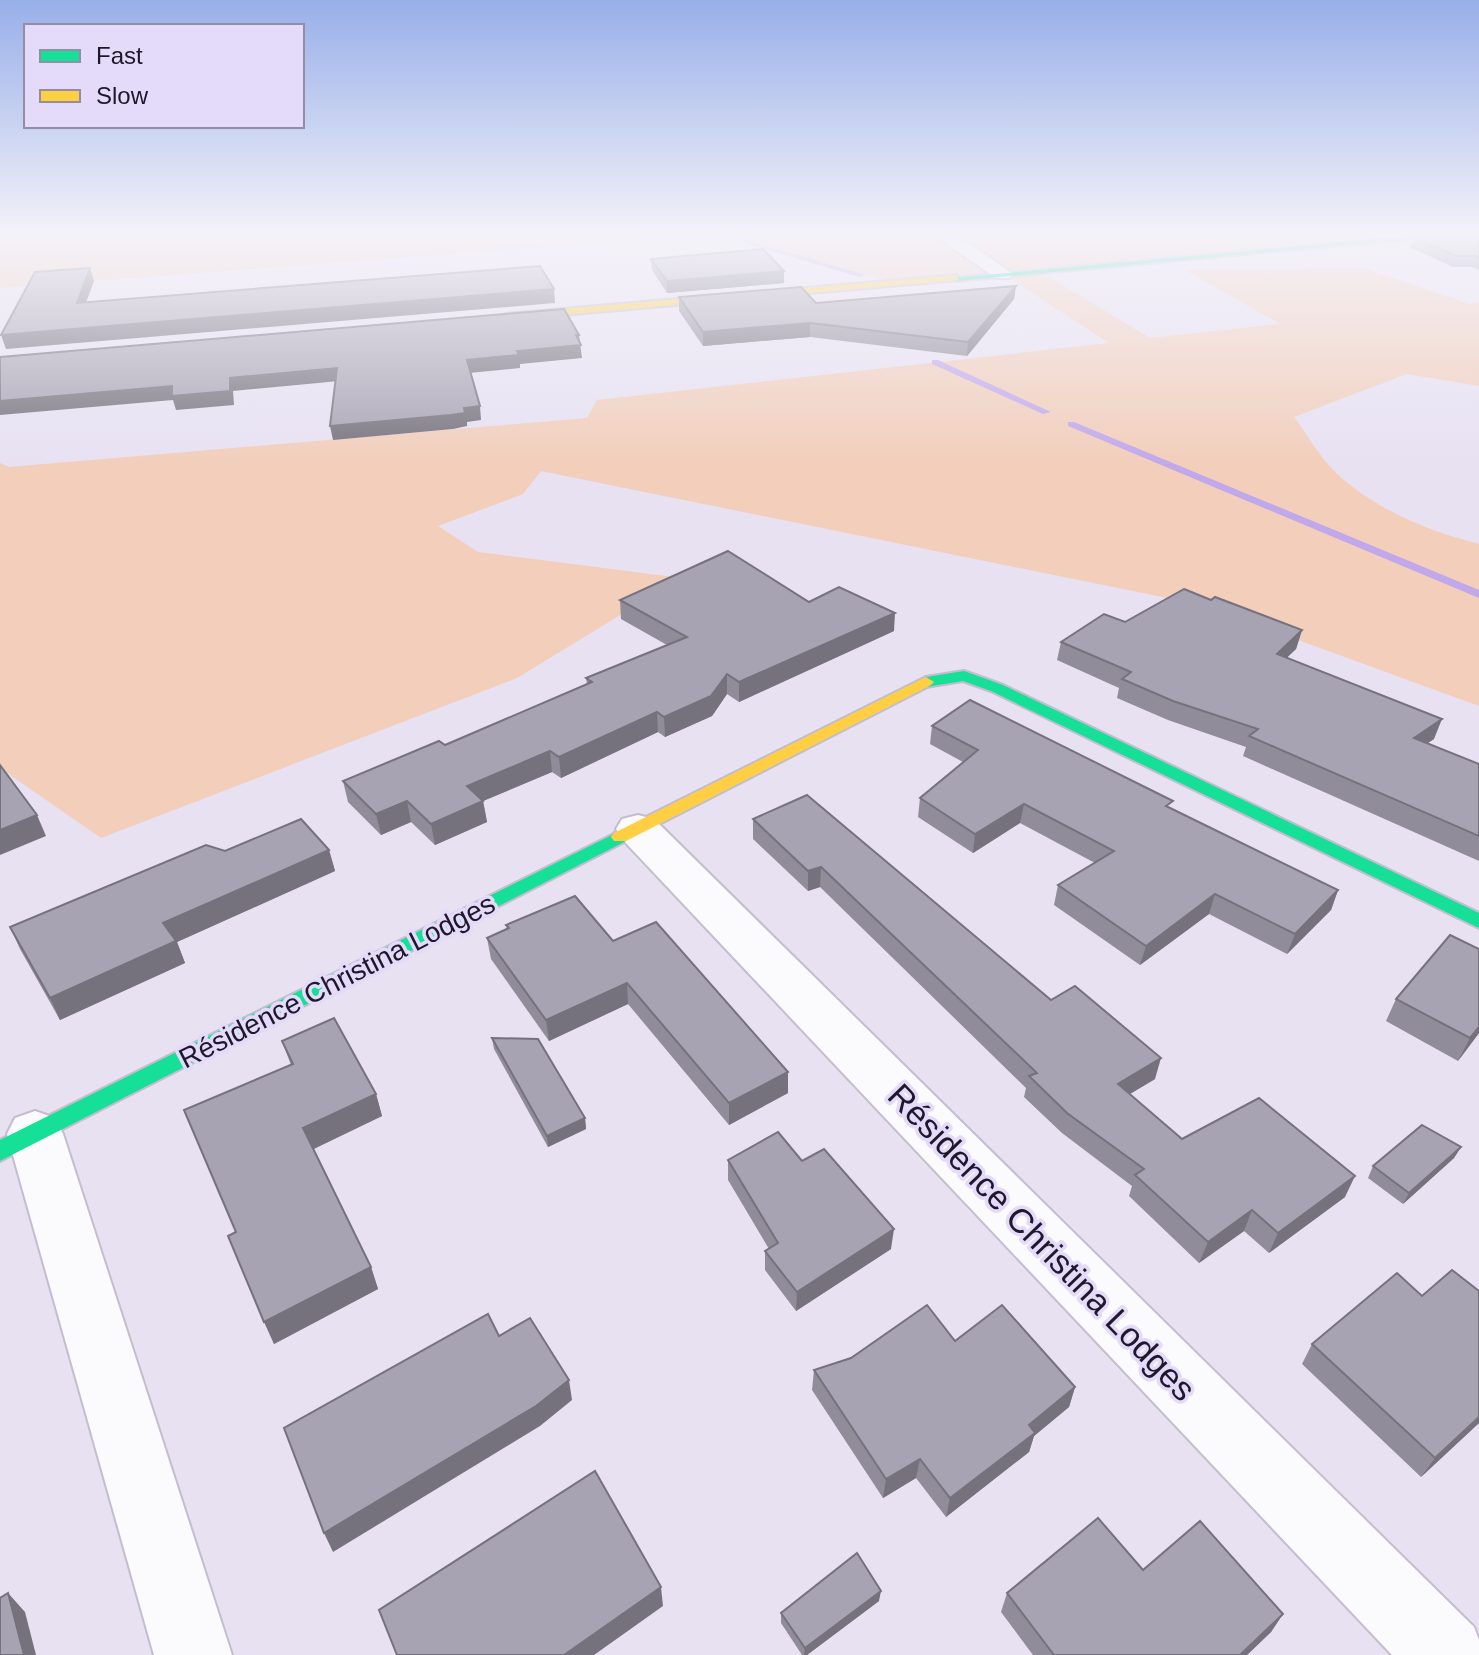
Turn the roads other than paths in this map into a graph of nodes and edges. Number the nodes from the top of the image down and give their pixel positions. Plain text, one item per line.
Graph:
1 (559, 312) edge
2 (492, 318) edge
3 (638, 829) junction
4 (1479, 921) edge
5 (18, 1142) edge
6 (193, 1655) edge
7 (1446, 1655) edge

1 - 2 main road
3 - 4 main road, Résidence Christina Lodges
3 - 5 main road, Résidence Christina Lodges
3 - 7 street, Résidence Christina Lodges
5 - 6 street, Résidence Christina Lodges

